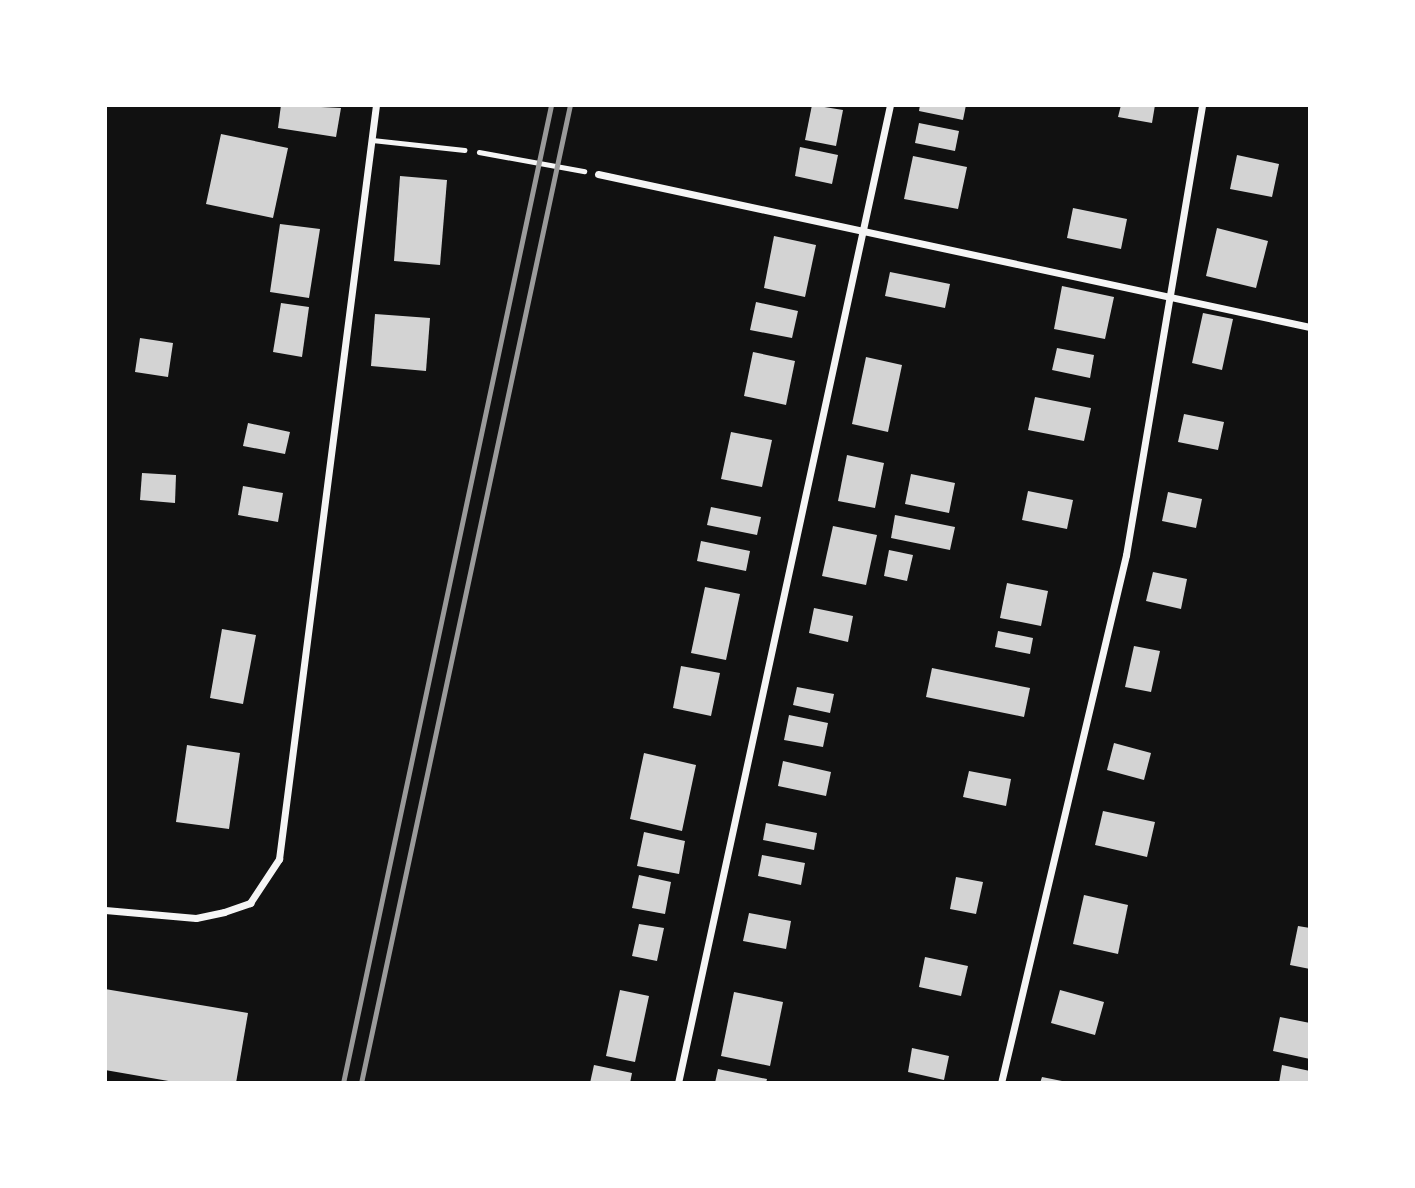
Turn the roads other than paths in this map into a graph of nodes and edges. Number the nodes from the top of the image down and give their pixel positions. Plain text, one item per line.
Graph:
1 (376, 105) edge
2 (890, 105) edge
3 (1202, 105) edge
4 (372, 140) junction
5 (464, 150) road end
6 (598, 174) road end
7 (864, 229) junction
8 (1170, 293) junction
9 (1310, 327) edge
10 (105, 910) edge
11 (678, 1083) edge
12 (1001, 1083) edge

1 - 4 street
2 - 7 street
3 - 8 street
4 - 5 lane
4 - 10 street
6 - 7 street
7 - 8 street
7 - 11 street
8 - 9 street
8 - 12 street

